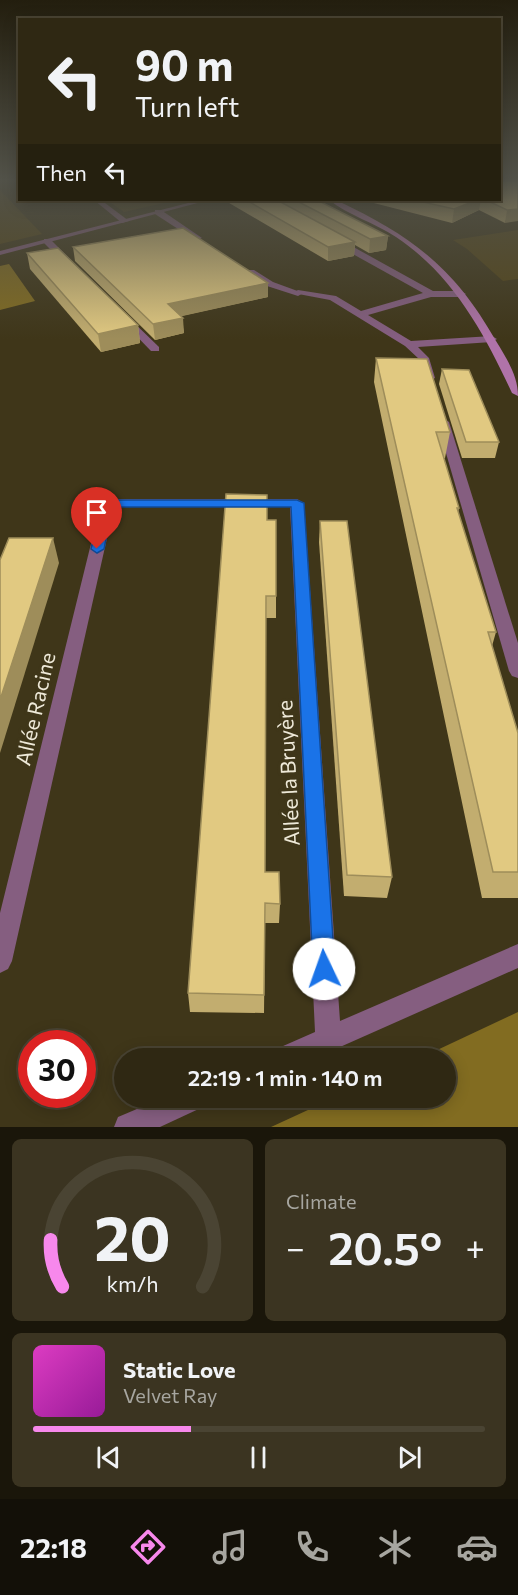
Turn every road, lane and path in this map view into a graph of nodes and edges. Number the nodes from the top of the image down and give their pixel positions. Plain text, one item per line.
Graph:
1 (76, 234) edge
2 (191, 234) edge
3 (393, 234) edge
4 (333, 238) edge
5 (47, 241) junction
6 (204, 242) edge
7 (0, 253) edge
8 (242, 266) edge
9 (73, 267) edge
10 (431, 294) junction
11 (461, 294) junction
12 (114, 308) edge
13 (362, 314) junction
14 (492, 339) junction
15 (409, 344) junction
16 (155, 349) dead end
17 (434, 391) edge
18 (518, 393) edge
19 (440, 414) edge
20 (297, 503) joint
21 (518, 671) edge
22 (518, 956) edge
23 (0, 961) edge
24 (328, 1039) junction
25 (308, 1048) edge
26 (171, 1108) edge
27 (128, 1127) edge

1 - 5 street
2 - 6 street
3 - 11 main road
4 - 10 street
5 - 7 street
5 - 9 street
8 - 13 street
10 - 11 street
10 - 13 street
11 - 14 main road
12 - 16 street
13 - 15 street
14 - 15 street
14 - 18 main road
15 - 17 street
19 - 21 street
20 - 23 street, Allée Racine
20 - 24 street, Allée la Bruyère
22 - 24 street
24 - 25 street
26 - 27 street

